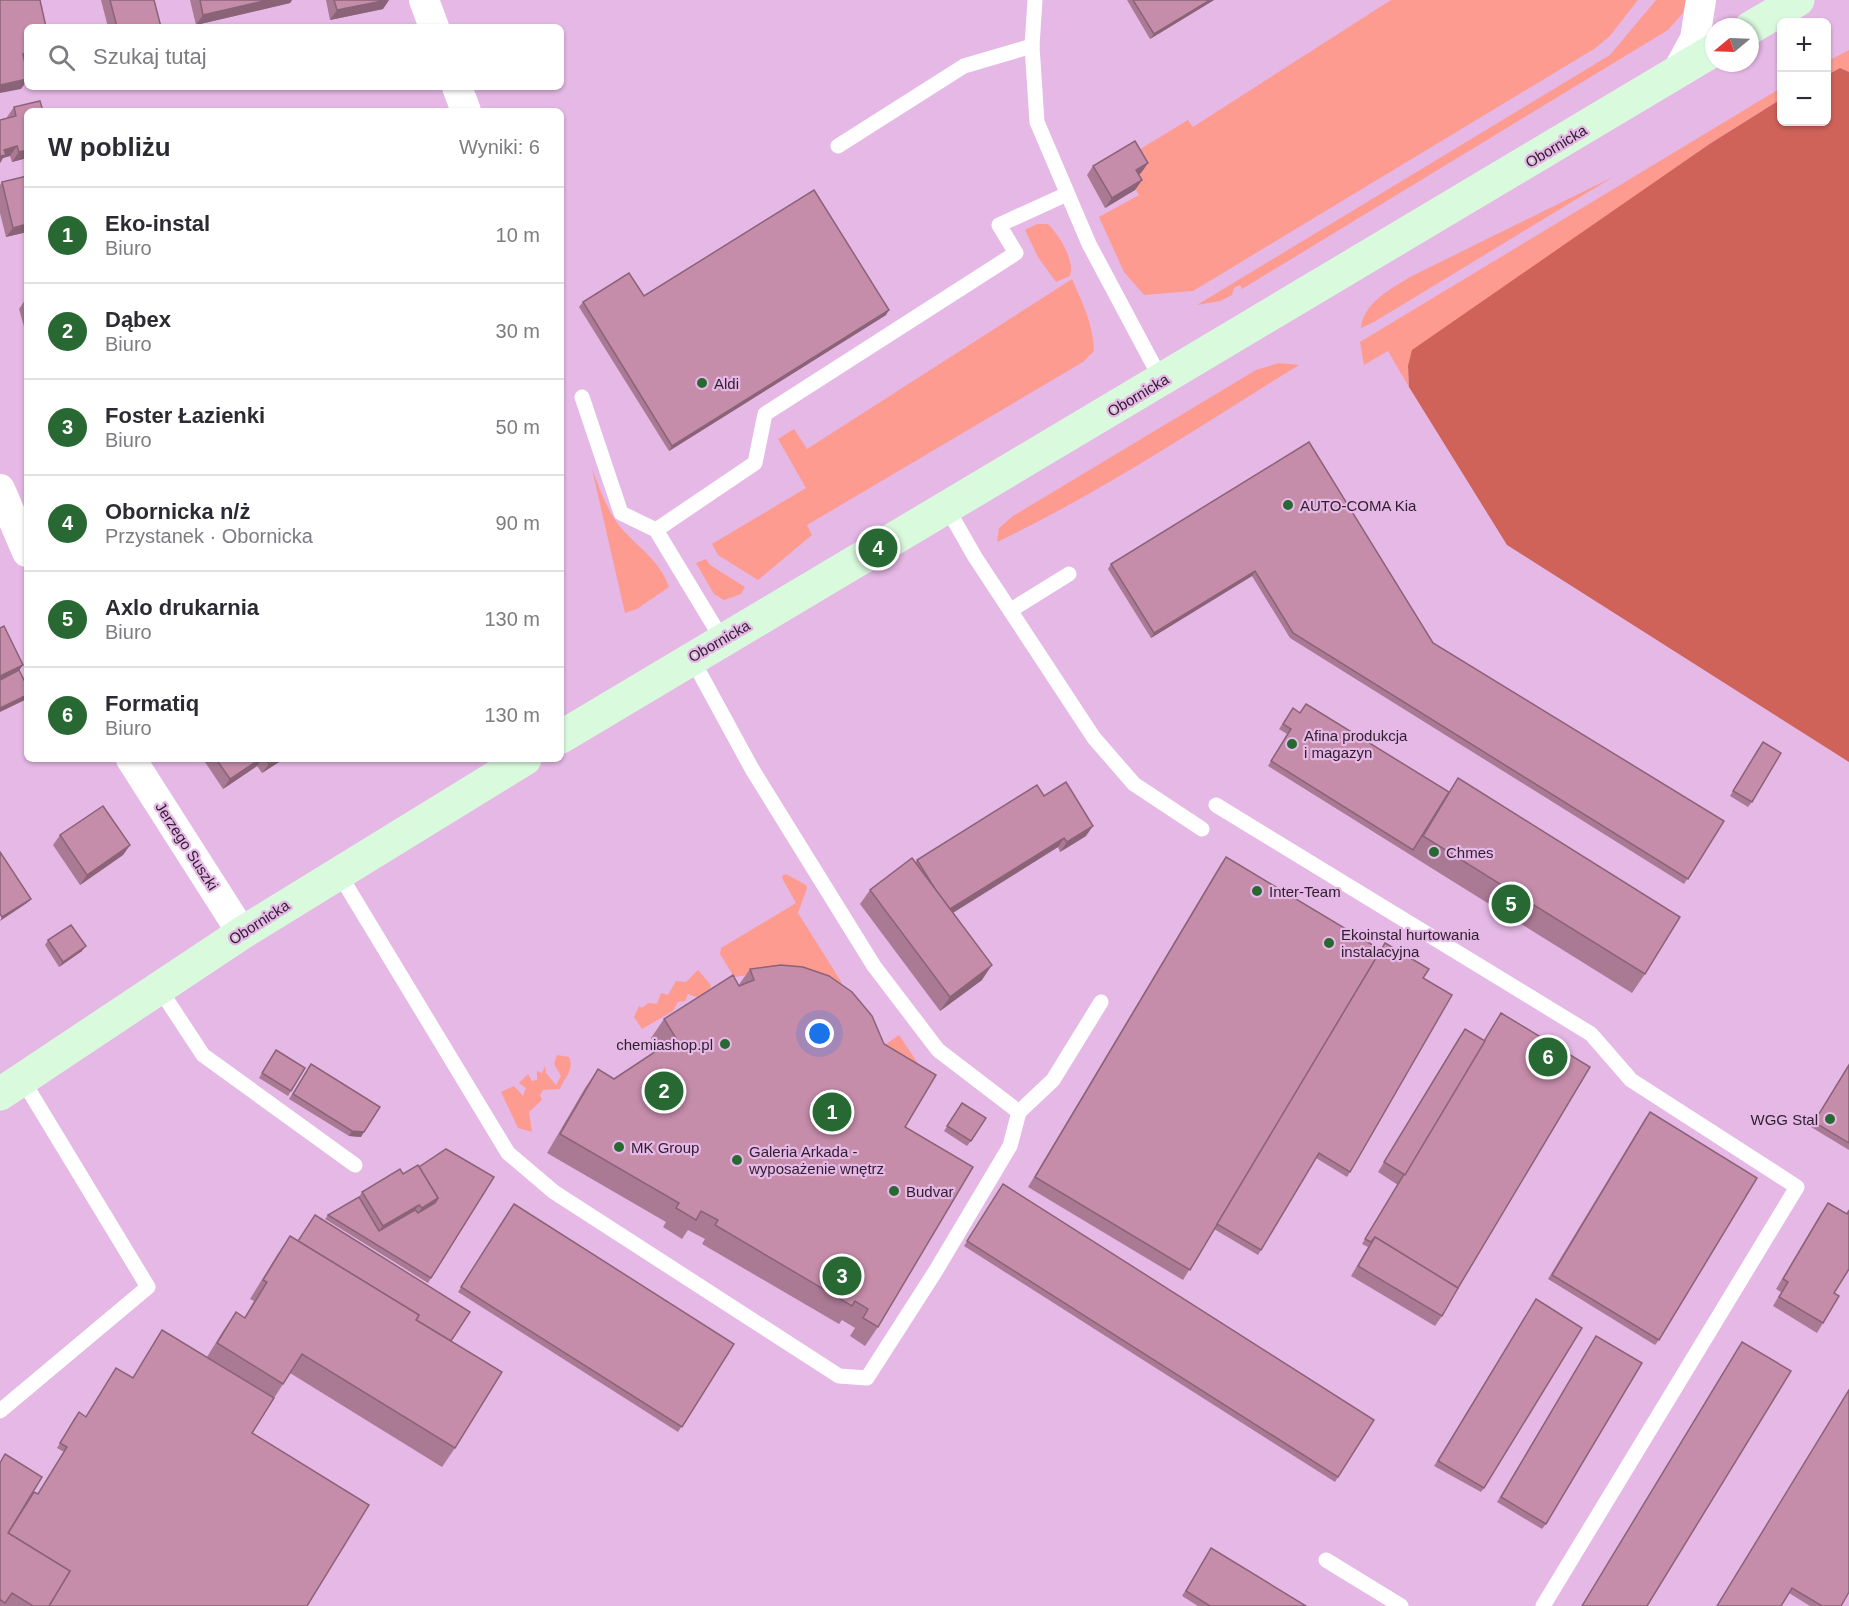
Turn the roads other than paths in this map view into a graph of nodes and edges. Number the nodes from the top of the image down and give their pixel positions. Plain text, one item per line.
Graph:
1 (424, 0) edge
2 (1035, 0) edge
3 (1701, 0) edge
4 (1798, 0) edge
5 (1759, 23) edge
6 (433, 24) edge
7 (1032, 46) junction
8 (1705, 55) edge
9 (1677, 72) junction
10 (458, 90) edge
11 (465, 108) edge
12 (838, 146) dead end
13 (1067, 194) junction
14 (1162, 381) junction
15 (582, 397) dead end
16 (0, 489) edge
17 (947, 508) junction
18 (656, 530) junction
19 (24, 545) edge
20 (1069, 574) dead end
21 (1011, 610) junction
22 (722, 639) junction
23 (691, 657) junction
24 (564, 735) edge
25 (133, 762) edge
26 (520, 762) edge
27 (1216, 805) dead end
28 (1202, 829) dead end
29 (338, 872) junction
30 (242, 933) junction
31 (159, 988) junction
32 (1101, 1002) dead end
33 (11, 1086) edge
34 (1020, 1112) junction
35 (355, 1165) dead end
36 (0, 1411) edge
37 (1326, 1560) dead end
38 (1401, 1606) edge
39 (1543, 1606) edge

1 - 6 street
2 - 7 lane
3 - 9 street
4 - 5 main road
7 - 12 lane
7 - 13 lane
8 - 9 main road, Obornicka
9 - 14 main road, Obornicka
10 - 11 street
13 - 14 lane
13 - 18 lane
14 - 17 main road, Obornicka
15 - 18 lane
16 - 19 street
17 - 21 lane
17 - 22 main road, Obornicka
18 - 22 lane
20 - 21 lane
21 - 28 lane
22 - 23 main road, Obornicka
23 - 24 main road, Obornicka
23 - 34 lane
25 - 30 street, Jerzego Suszki
26 - 29 main road, Obornicka
27 - 39 lane
29 - 30 main road, Obornicka
29 - 34 lane
30 - 31 main road, Obornicka
31 - 33 main road, Obornicka
31 - 35 lane
32 - 34 lane
33 - 36 lane
37 - 38 lane

